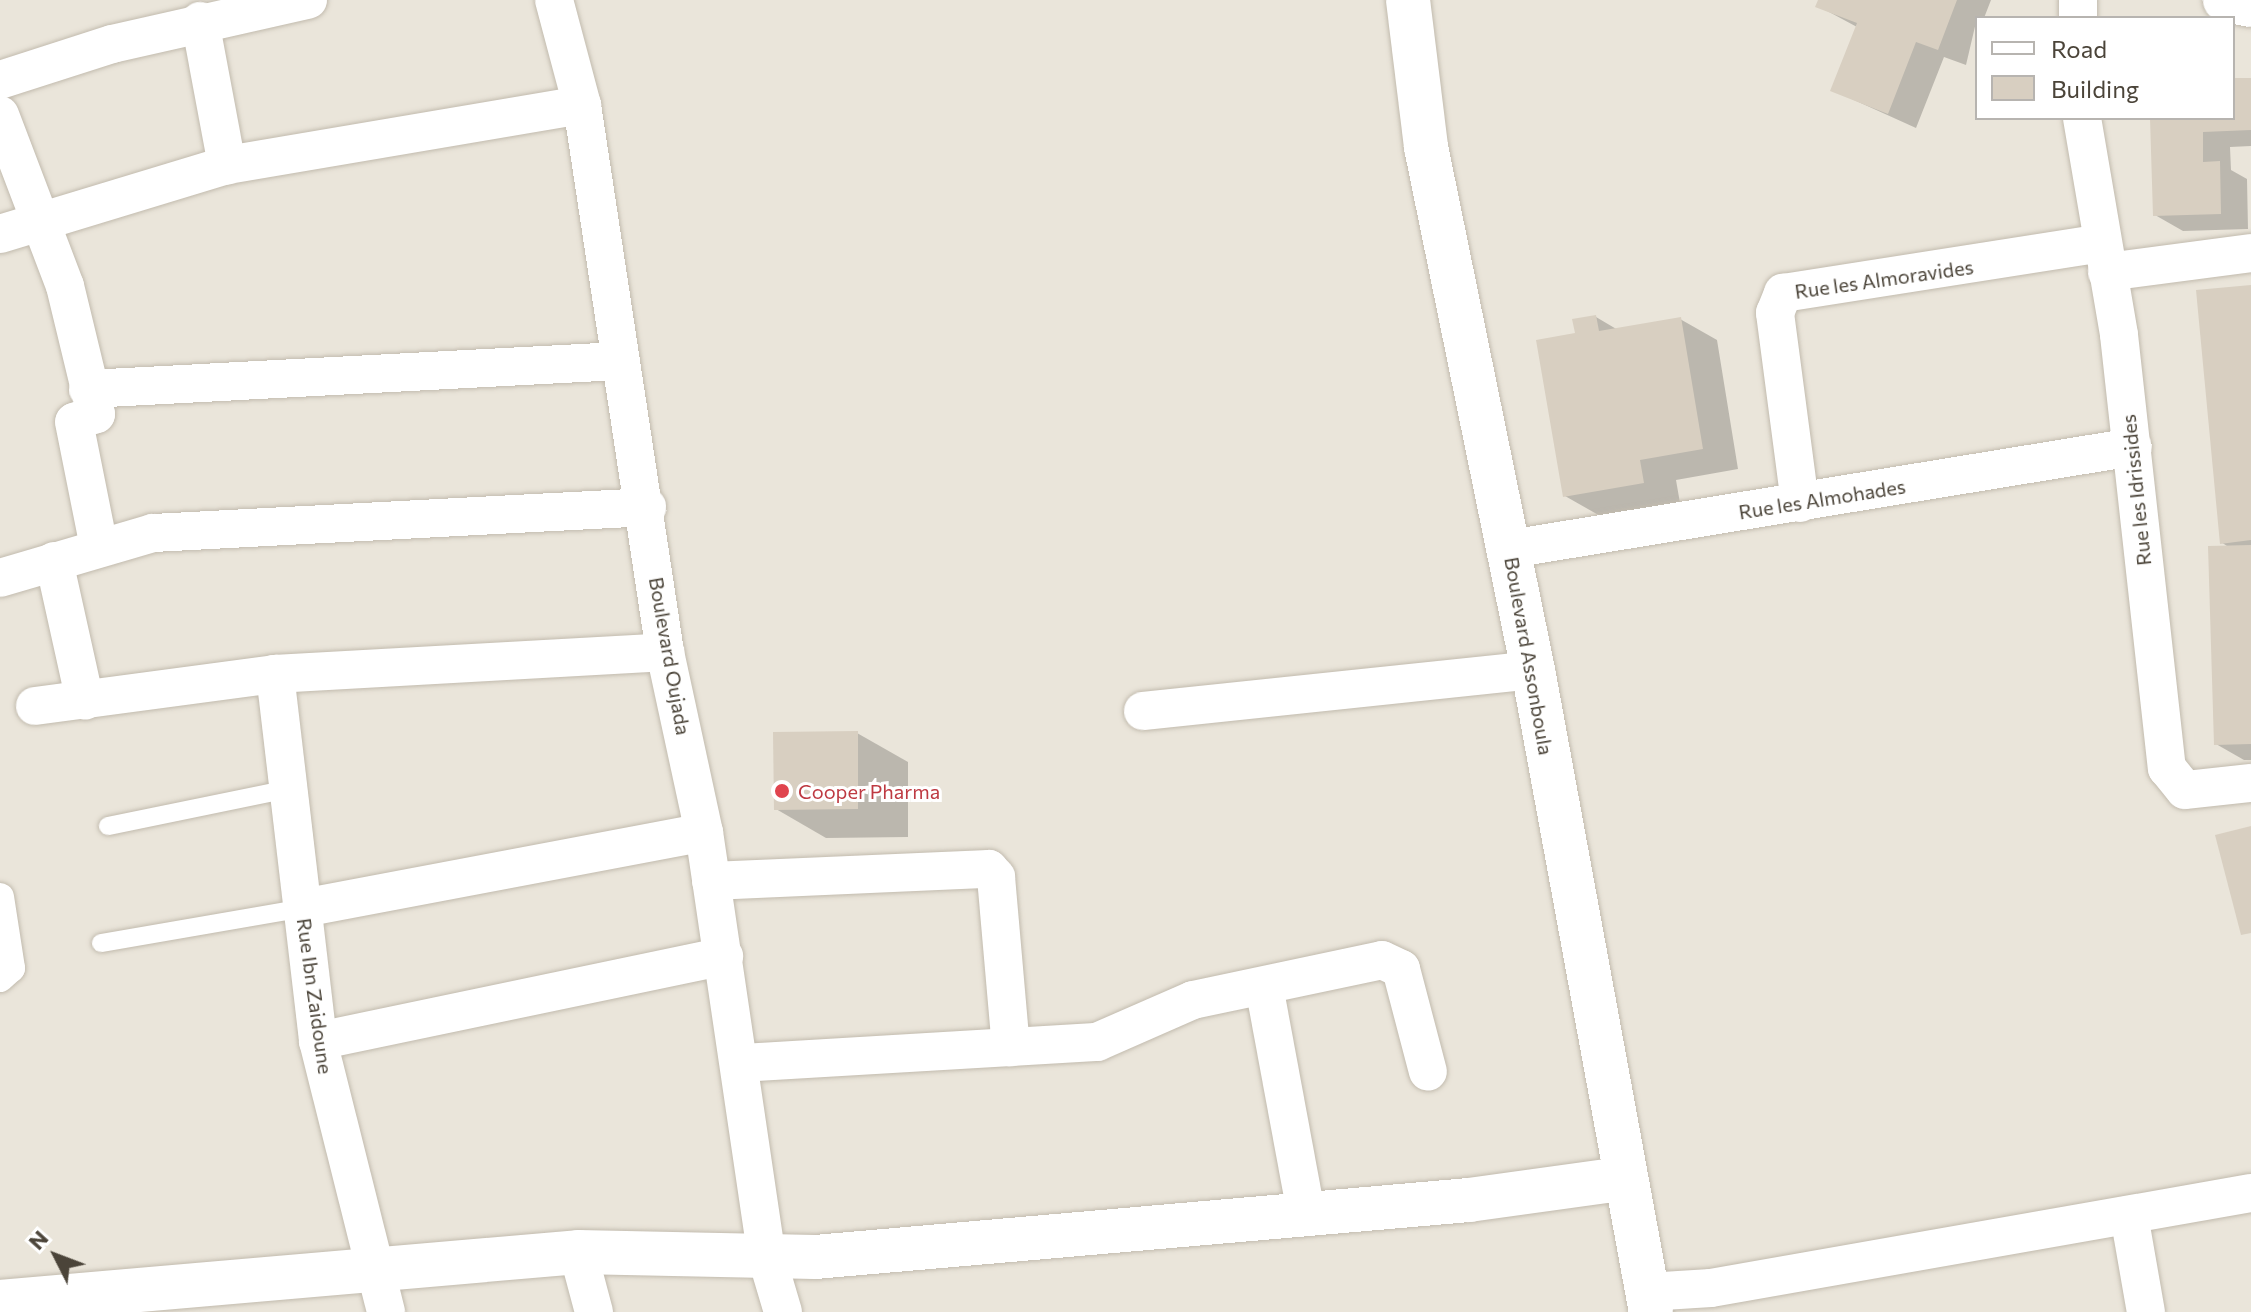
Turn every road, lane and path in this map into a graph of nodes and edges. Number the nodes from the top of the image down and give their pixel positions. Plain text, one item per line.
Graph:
1 (308, 0) edge
2 (554, 0) edge
3 (1408, 0) edge
4 (2225, 0) edge
5 (2251, 5) edge
6 (200, 21) junction
7 (0, 80) edge
8 (582, 105) junction
9 (0, 115) edge
10 (2082, 120) edge
11 (227, 165) junction
12 (42, 224) junction
13 (0, 234) edge
14 (2251, 253) edge
15 (2104, 257) junction
16 (618, 361) junction
17 (88, 389) junction
18 (2133, 447) junction
19 (1800, 503) junction
20 (647, 507) junction
21 (99, 547) junction
22 (1510, 549) junction
23 (54, 561) junction
24 (0, 578) edge
25 (665, 652) junction
26 (1533, 670) junction
27 (275, 674) junction
28 (85, 701) junction
29 (35, 706) dead end
30 (1143, 711) dead end
31 (2251, 783) edge
32 (288, 789) junction
33 (108, 826) dead end
34 (704, 832) junction
35 (711, 881) junction
36 (0, 897) edge
37 (303, 908) junction
38 (101, 943) dead end
39 (724, 956) junction
40 (0, 978) edge
41 (1264, 986) junction
42 (318, 1041) junction
43 (1011, 1047) junction
44 (741, 1063) junction
45 (1428, 1072) dead end
46 (1621, 1179) junction
47 (2251, 1193) edge
48 (1306, 1212) junction
49 (2129, 1215) junction
50 (578, 1252) junction
51 (767, 1258) junction
52 (375, 1270) junction
53 (1713, 1300) edge
54 (1649, 1302) edge
55 (3, 1305) edge
56 (386, 1312) edge
57 (594, 1312) edge
58 (783, 1312) edge
59 (2146, 1312) edge

1 - 6 street
2 - 8 street, Boulevard Oujada
3 - 22 street, Boulevard Assonboula
4 - 5 street
6 - 7 street
6 - 11 street
8 - 11 street
8 - 16 street, Boulevard Oujada
9 - 12 street
10 - 15 street, Rue les Idrissides
11 - 12 street
12 - 13 street
12 - 17 street
14 - 15 street, Rue les Almoravides
15 - 18 street, Rue les Idrissides
15 - 19 street, Rue les Almoravides
16 - 17 street
16 - 20 street, Boulevard Oujada
17 - 21 street
18 - 19 street, Rue les Almohades
18 - 31 street, Rue les Idrissides
19 - 22 street, Rue les Almohades
20 - 21 street
20 - 25 street, Boulevard Oujada
21 - 23 street
22 - 26 street, Boulevard Assonboula
23 - 24 street
23 - 28 street
25 - 27 street
25 - 34 street, Boulevard Oujada
26 - 30 street
26 - 46 street, Boulevard Assonboula
27 - 28 street
27 - 32 street, Rue Ibn Zaidoune
28 - 29 street
32 - 33 lane
32 - 37 street, Rue Ibn Zaidoune
34 - 35 street, Boulevard Oujada
34 - 37 street
35 - 39 street, Boulevard Oujada
35 - 43 street
36 - 40 street
37 - 38 lane
37 - 42 street, Rue Ibn Zaidoune
39 - 42 street
39 - 44 street, Boulevard Oujada
41 - 43 street
41 - 45 street
41 - 48 street
42 - 52 street, Rue Ibn Zaidoune
43 - 44 street
44 - 51 street, Boulevard Oujada
46 - 48 street
46 - 54 street, Boulevard Assonboula
47 - 49 street
48 - 51 street
49 - 53 street
49 - 59 street
50 - 51 street
50 - 52 street
50 - 57 street
51 - 58 street, Boulevard Oujada
52 - 55 street
52 - 56 street, Rue Ibn Zaidoune
53 - 54 street

